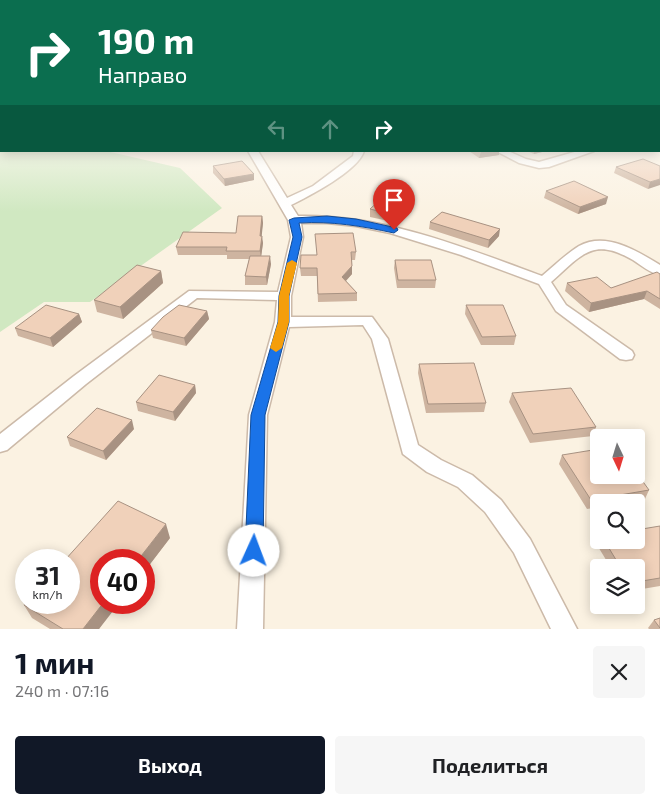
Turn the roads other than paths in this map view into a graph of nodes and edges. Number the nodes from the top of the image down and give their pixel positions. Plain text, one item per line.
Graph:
1 (254, 153) edge
2 (358, 153) edge
3 (506, 153) edge
4 (582, 153) edge
5 (284, 204) junction
6 (294, 220) junction
7 (660, 271) edge
8 (544, 281) junction
9 (284, 296) junction
10 (283, 322) junction
11 (626, 355) dead end
12 (0, 445) edge
13 (250, 629) edge
14 (564, 629) edge

1 - 5 street
2 - 5 street
3 - 4 street
5 - 6 street
6 - 8 street
6 - 9 street
7 - 8 street
8 - 11 street
9 - 10 street
9 - 12 street
10 - 13 street
10 - 14 street

